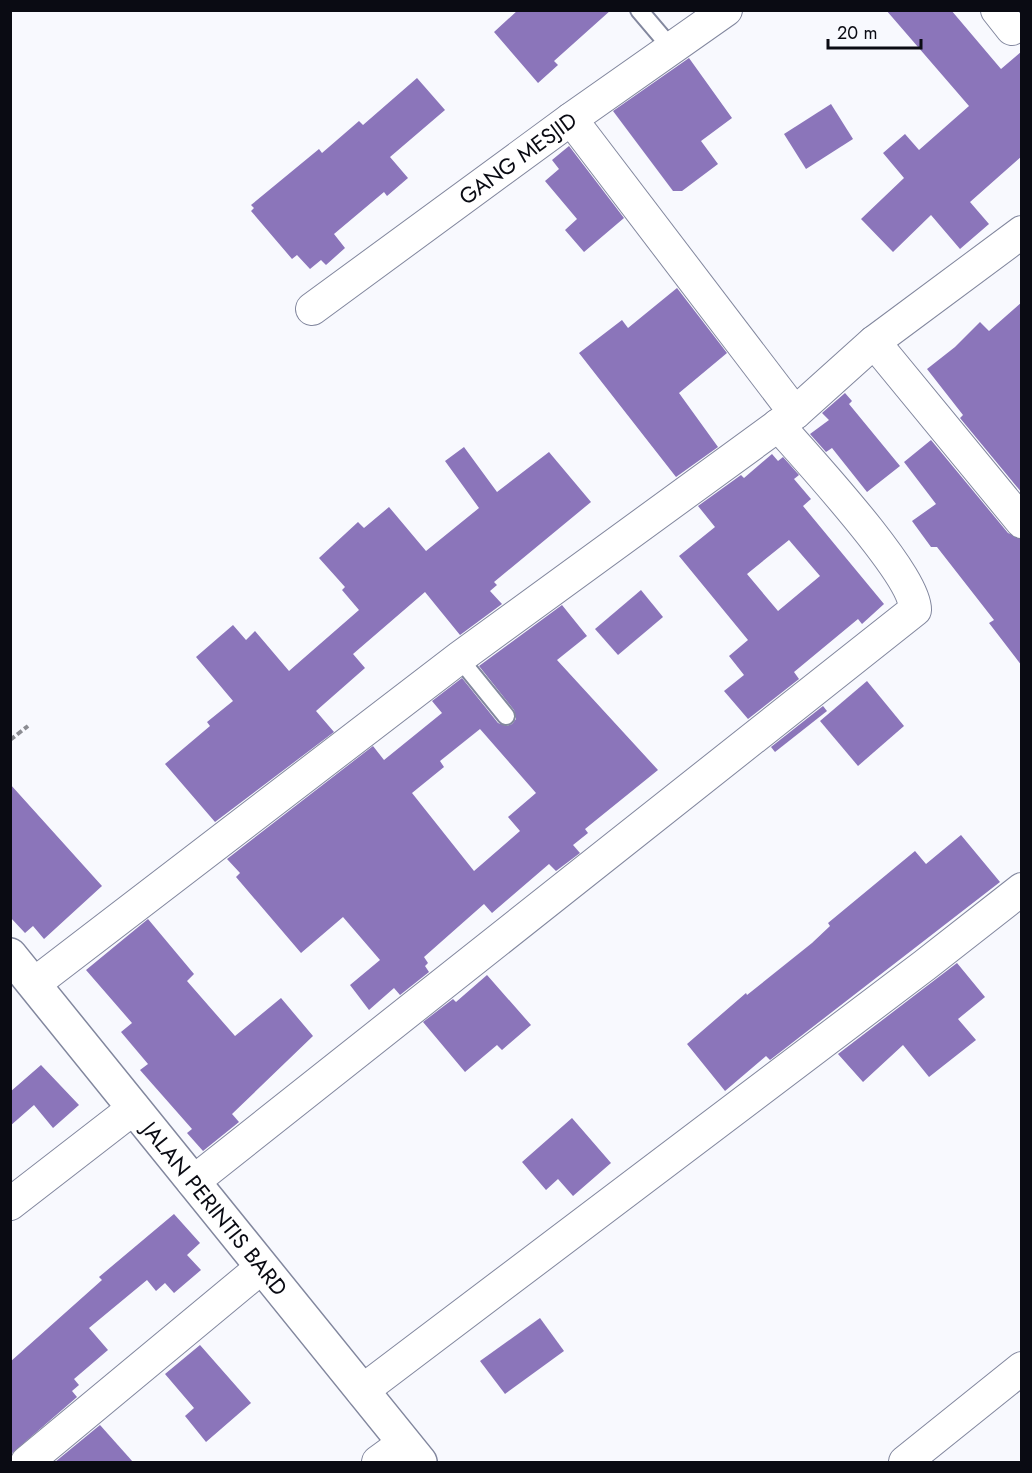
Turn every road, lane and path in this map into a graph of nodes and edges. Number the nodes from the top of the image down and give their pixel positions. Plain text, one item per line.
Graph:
1 (639, 10) edge
2 (726, 10) edge
3 (673, 50) junction
4 (571, 119) junction
5 (1016, 246) edge
6 (312, 309) dead end
7 (874, 342) junction
8 (787, 419) junction
9 (1022, 522) edge
10 (459, 658) junction
11 (506, 716) dead end
12 (28, 726) dead end
13 (10, 740) edge
14 (1022, 888) edge
15 (10, 955) edge
16 (34, 984) junction
17 (134, 1108) junction
18 (193, 1182) junction
19 (10, 1204) edge
20 (262, 1267) junction
21 (1022, 1368) edge
22 (362, 1391) junction
23 (412, 1453) edge
24 (27, 1462) edge
25 (378, 1462) edge
26 (905, 1462) edge

1 - 3 lane
2 - 3 street, GANG MESJID
3 - 4 street, GANG MESJID
4 - 6 street, GANG MESJID
4 - 8 street
5 - 7 street
7 - 8 street
7 - 9 street
8 - 10 street
8 - 18 street
10 - 11 lane
10 - 16 street
12 - 13 path
14 - 22 street
15 - 16 street, JALAN PERINTIS BARD
16 - 17 street, JALAN PERINTIS BARD
17 - 18 street, JALAN PERINTIS BARD
17 - 19 street
18 - 20 street, JALAN PERINTIS BARD
20 - 22 street, JALAN PERINTIS BARD
20 - 24 street
21 - 26 street
22 - 23 street, JALAN PERINTIS BARD
23 - 25 street

